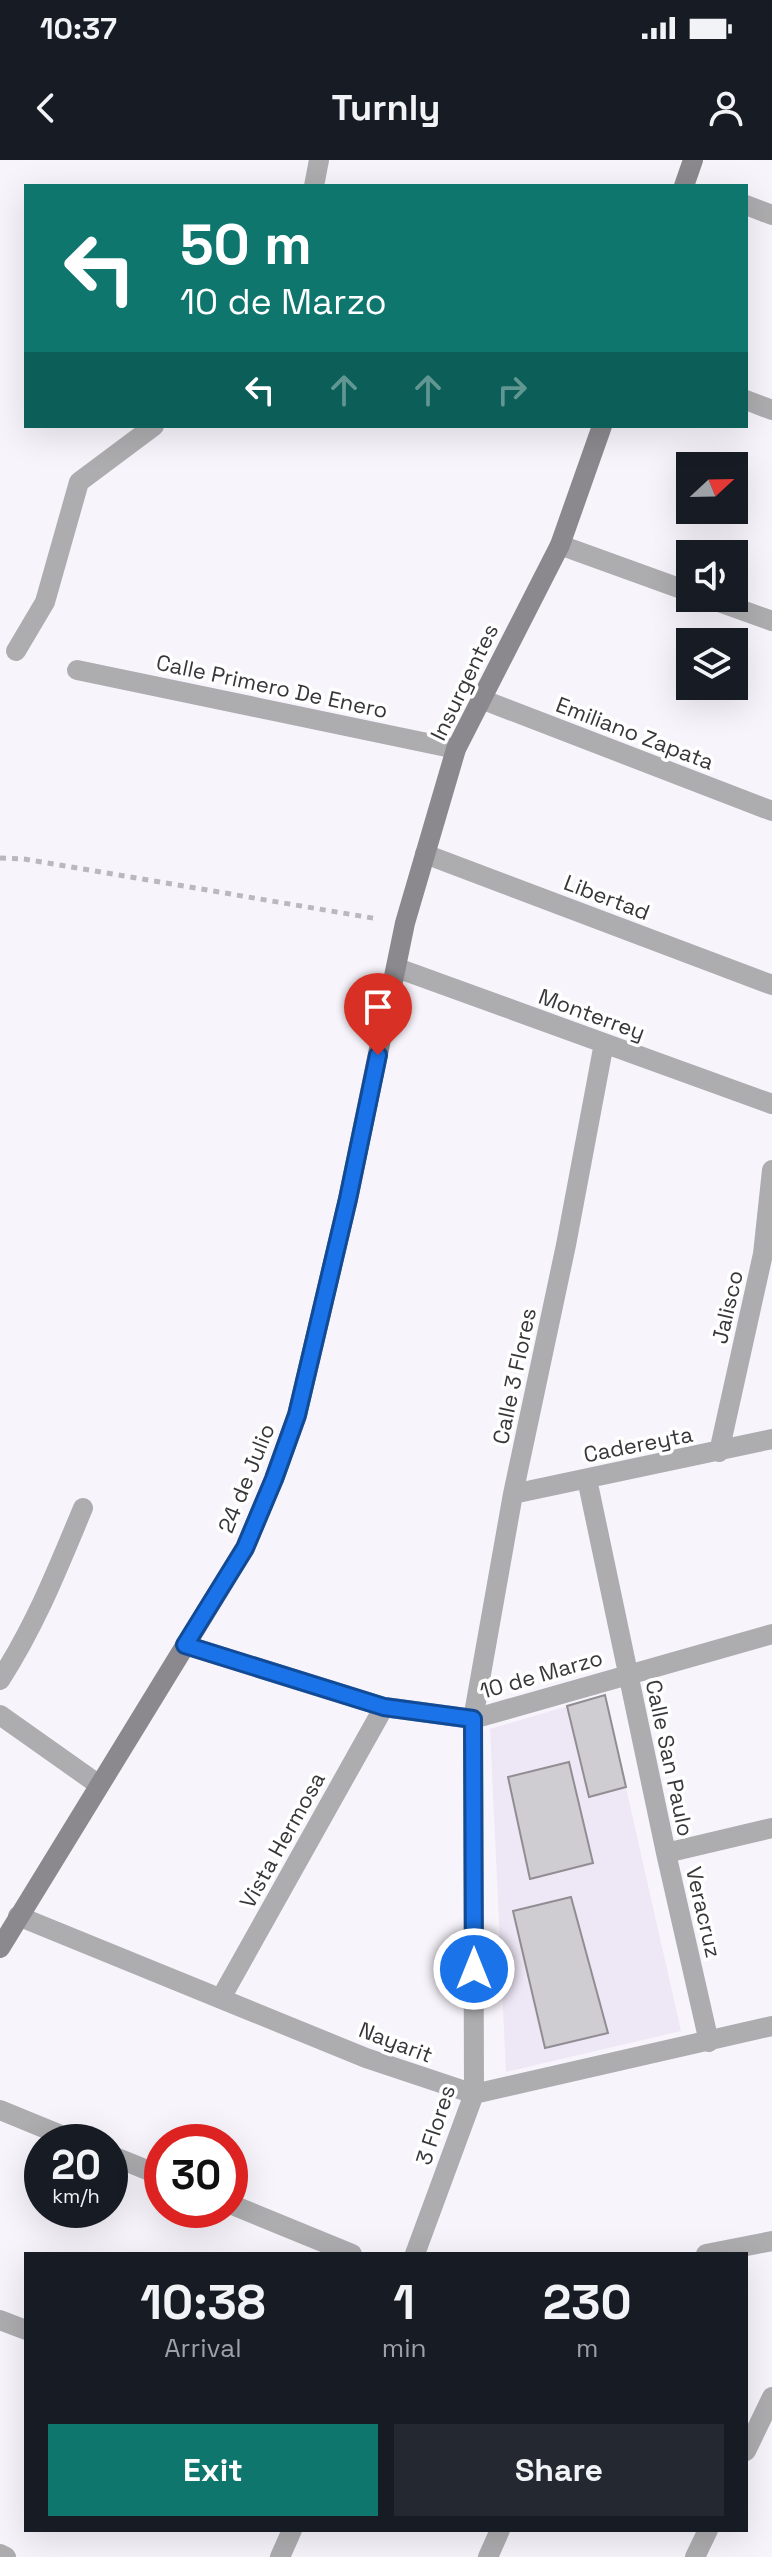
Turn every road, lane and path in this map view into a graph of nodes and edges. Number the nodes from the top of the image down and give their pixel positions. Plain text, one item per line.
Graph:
1 (319, 160) edge
2 (693, 160) edge
3 (314, 184) edge
4 (687, 184) edge
5 (748, 206) edge
6 (772, 215) edge
7 (748, 401) edge
8 (772, 410) edge
9 (151, 428) edge
10 (601, 428) edge
11 (560, 545) junction
12 (676, 587) edge
13 (747, 612) edge
14 (772, 621) edge
15 (16, 651) dead end
16 (77, 670) dead end
17 (481, 699) junction
18 (456, 749) junction
19 (772, 811) edge
20 (425, 854) junction
21 (0, 858) edge
22 (405, 923) junction
23 (397, 968) junction
24 (772, 985) edge
25 (604, 1043) junction
26 (772, 1104) edge
27 (772, 1170) edge
28 (768, 1252) edge
29 (772, 1439) edge
30 (719, 1452) junction
31 (587, 1479) junction
32 (513, 1494) junction
33 (83, 1508) dead end
34 (772, 1634) edge
35 (185, 1645) junction
36 (628, 1674) junction
37 (0, 1680) edge
38 (384, 1707) junction
39 (0, 1715) edge
40 (473, 1719) junction
41 (99, 1785) junction
42 (772, 1828) edge
43 (666, 1853) junction
44 (18, 1916) junction
45 (0, 1948) edge
46 (221, 1998) junction
47 (772, 2026) edge
48 (709, 2042) junction
49 (474, 2094) junction
50 (0, 2110) edge
51 (34, 2124) edge
52 (248, 2211) edge
53 (772, 2241) edge
54 (347, 2252) edge
55 (416, 2252) edge
56 (716, 2252) edge
57 (0, 2320) edge
58 (24, 2329) edge
59 (772, 2397) edge
60 (748, 2447) edge
61 (291, 2532) edge
62 (499, 2532) edge
63 (707, 2532) edge
64 (0, 2554) edge
65 (6, 2557) edge
66 (280, 2557) edge
67 (488, 2557) edge
68 (695, 2557) edge

1 - 3 street
2 - 4 street
5 - 6 street
7 - 8 street
9 - 15 street
10 - 11 street, Insurgentes
11 - 12 street
11 - 17 street, Insurgentes
13 - 14 street
16 - 18 street, Calle Primero De Enero
17 - 18 street, Insurgentes
17 - 19 street, Emiliano Zapata
18 - 20 street, Insurgentes
20 - 22 street, Insurgentes
20 - 24 street, Libertad
21 - 22 path
22 - 23 street, Insurgentes
23 - 25 street, Monterrey
23 - 35 street, 24 de Julio
25 - 26 street, Monterrey
25 - 32 street, Calle 3 Flores
27 - 28 street, Jalisco
28 - 30 street, Jalisco
29 - 30 street, Cadereyta
30 - 31 street, Cadereyta
31 - 32 street, Cadereyta
31 - 36 street, Calle San Paulo
32 - 40 street, Calle 3 Flores
33 - 37 street
34 - 36 street, 10 de Marzo
35 - 38 street, 10 de Marzo
35 - 41 street, 24 de Julio
36 - 40 street, 10 de Marzo
36 - 43 street, Calle San Paulo
38 - 40 street, 10 de Marzo
38 - 46 street, Vista Hermosa
39 - 41 street
40 - 49 street, 3 Flores
41 - 44 street, 24 de Julio
42 - 43 street, Veracruz
43 - 48 street, Veracruz
44 - 45 street, 24 de Julio
44 - 46 street, Nayarit
46 - 49 street, Nayarit
47 - 48 street
48 - 49 street
49 - 55 street, 3 Flores
50 - 51 street
52 - 54 street
53 - 56 street
57 - 58 street
59 - 60 street
61 - 66 street
62 - 67 street
63 - 68 street
64 - 65 street

